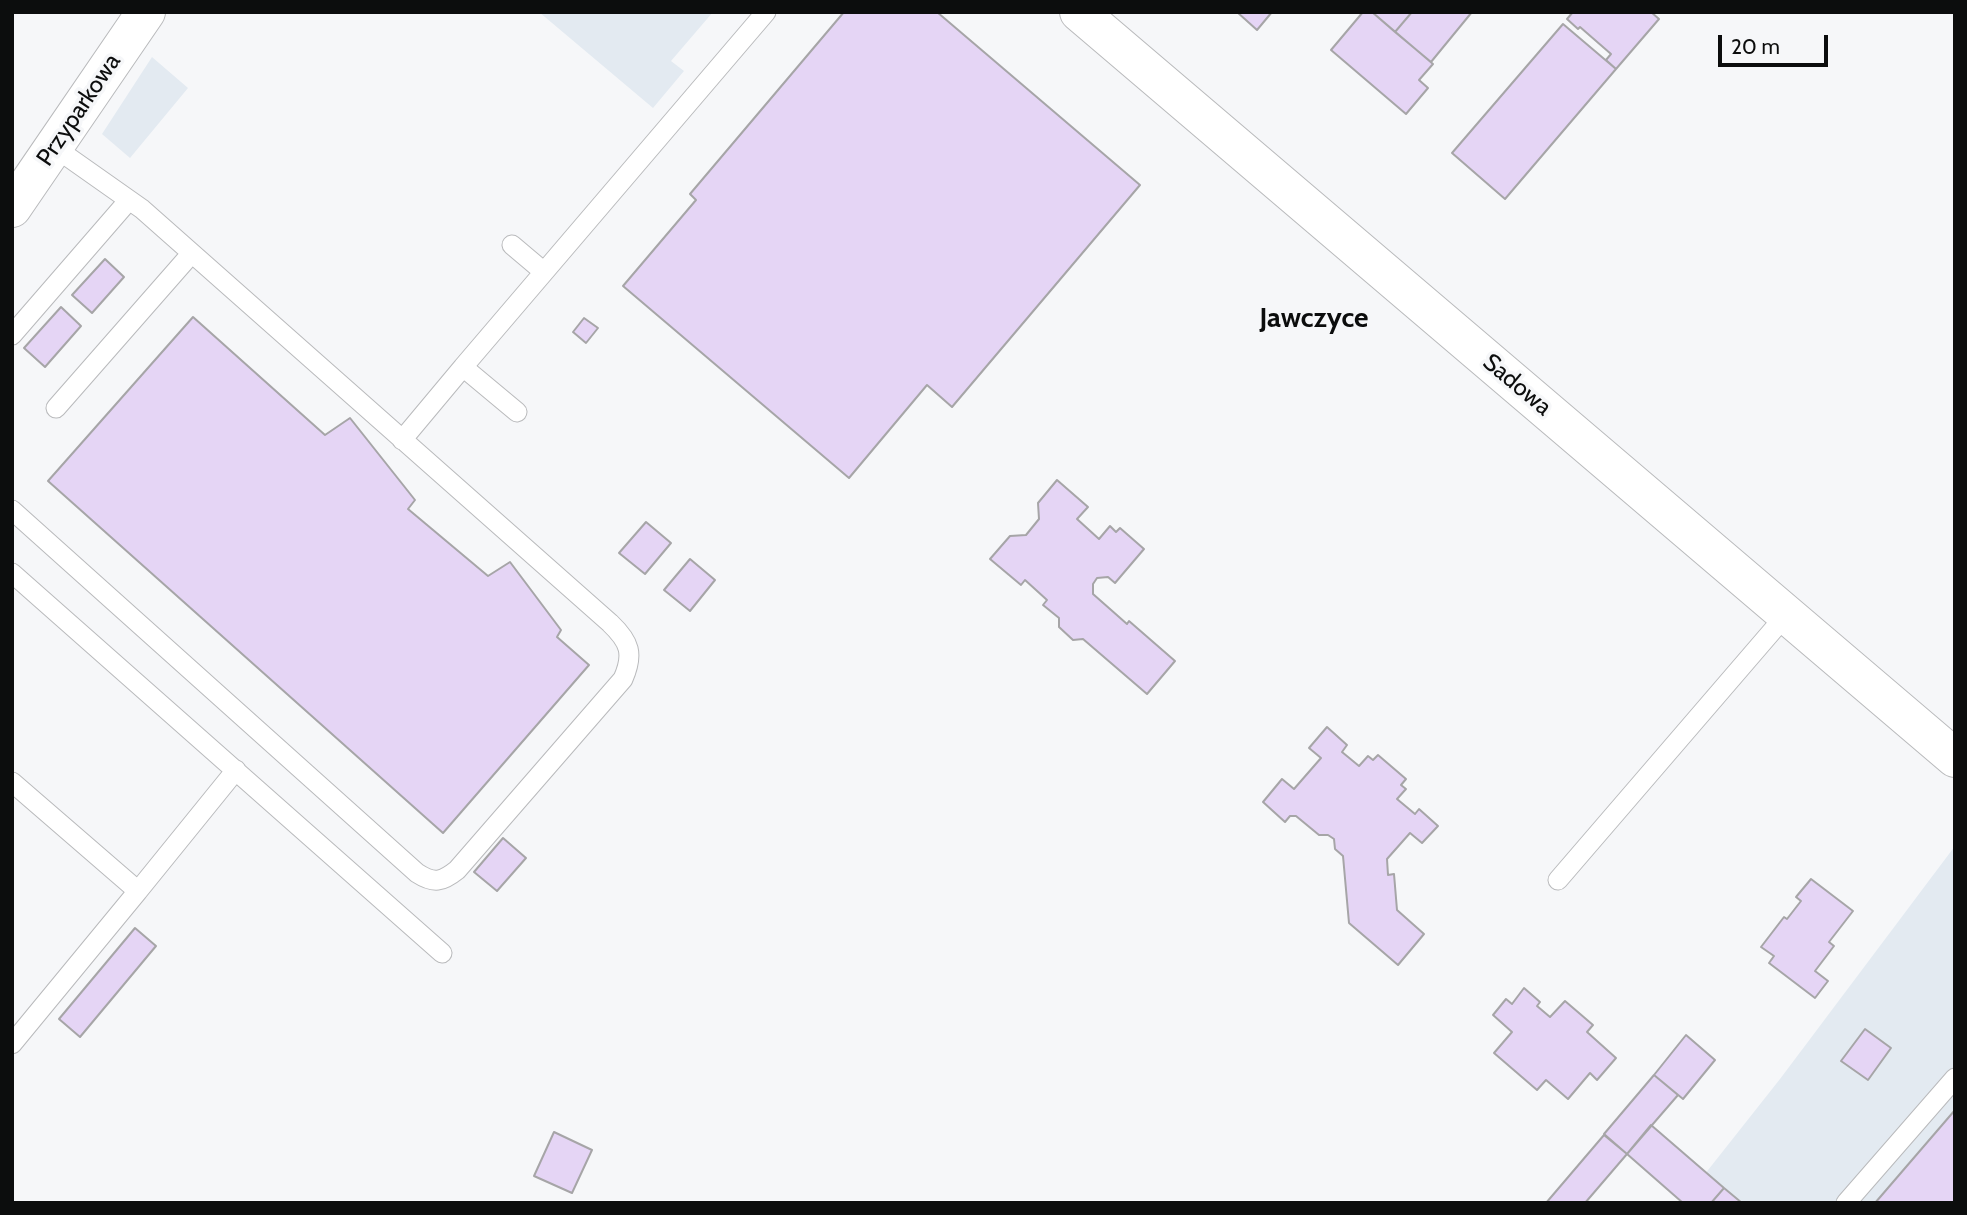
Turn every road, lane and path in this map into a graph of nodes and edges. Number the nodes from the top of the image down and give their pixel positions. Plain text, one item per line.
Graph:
1 (146, 12) edge
2 (766, 12) edge
3 (1079, 12) edge
4 (54, 147) junction
5 (129, 200) junction
6 (12, 208) edge
7 (512, 245) dead end
8 (191, 254) junction
9 (544, 272) junction
10 (12, 335) edge
11 (463, 367) junction
12 (56, 408) dead end
13 (517, 412) dead end
14 (402, 440) junction
15 (12, 510) edge
16 (12, 573) edge
17 (1786, 615) junction
18 (1955, 758) edge
19 (236, 770) junction
20 (12, 782) edge
21 (1558, 880) dead end
22 (138, 891) junction
23 (442, 953) dead end
24 (12, 1044) edge
25 (1955, 1078) edge
26 (1846, 1203) edge

1 - 4 street, Przyparkowa
2 - 9 lane
3 - 17 street, Sadowa
4 - 5 lane
4 - 6 street, Przyparkowa
5 - 8 lane
5 - 10 lane
7 - 9 lane
8 - 12 lane
8 - 14 lane
9 - 11 lane
11 - 13 lane
11 - 14 lane
14 - 15 lane
16 - 19 lane
17 - 18 street, Sadowa
17 - 21 lane
19 - 22 lane
19 - 23 lane
20 - 22 lane
22 - 24 lane
25 - 26 lane

